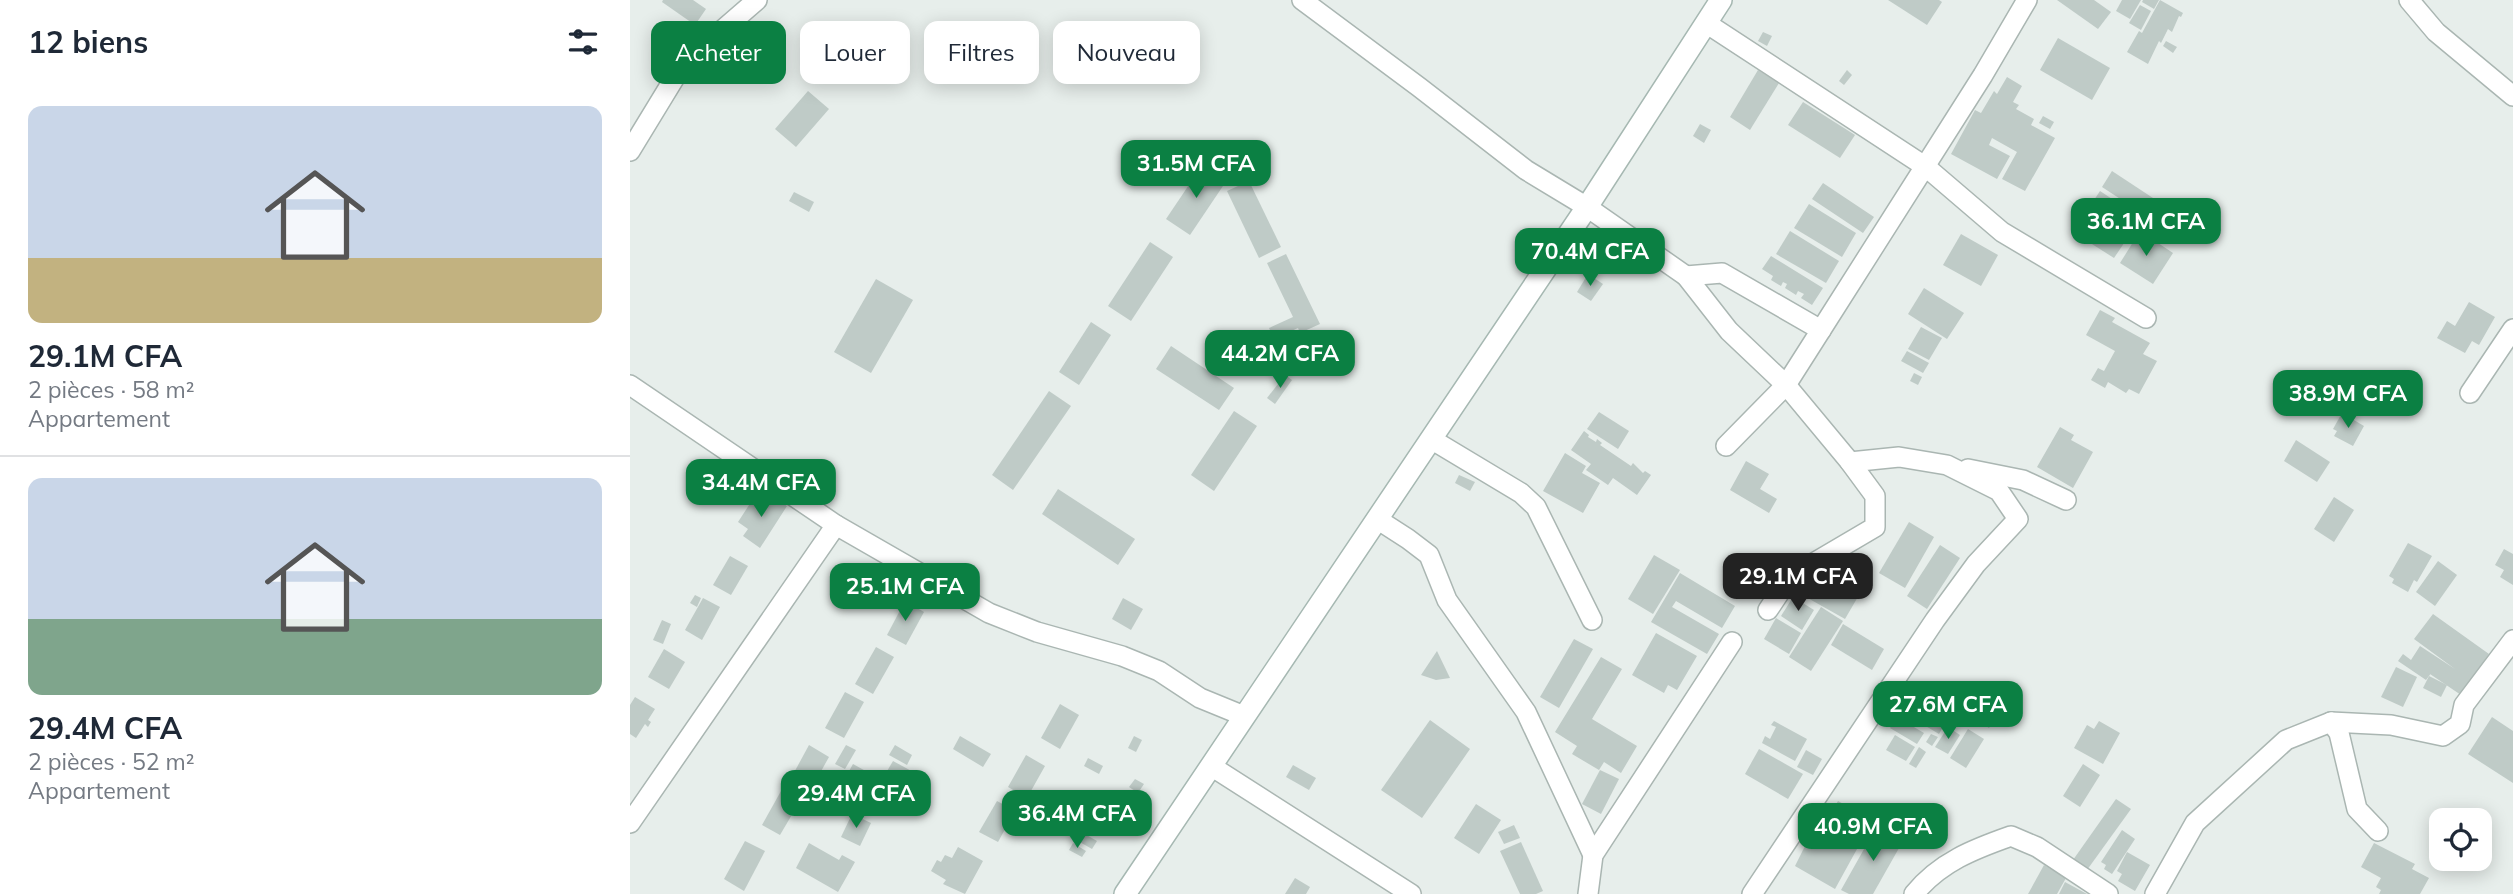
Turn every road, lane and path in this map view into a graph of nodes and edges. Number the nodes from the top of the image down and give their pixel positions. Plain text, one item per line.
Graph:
1 (757, 0) edge
2 (1301, 0) edge
3 (1721, 0) edge
4 (2027, 0) edge
5 (2409, 0) edge
6 (1706, 23) junction
7 (2513, 96) edge
8 (630, 150) edge
9 (1926, 167) junction
10 (1587, 207) junction
11 (1686, 276) junction
12 (2146, 318) dead end
13 (2513, 329) edge
14 (1821, 330) junction
15 (1786, 385) junction
16 (630, 386) edge
17 (2470, 393) dead end
18 (1430, 439) junction
19 (1726, 446) dead end
20 (1850, 463) junction
21 (1947, 465) junction
22 (2066, 500) dead end
23 (1377, 519) junction
24 (836, 525) junction
25 (1768, 610) dead end
26 (1592, 620) dead end
27 (2513, 640) edge
28 (1732, 642) dead end
29 (1244, 716) junction
30 (2331, 722) junction
31 (1211, 766) junction
32 (630, 823) edge
33 (2378, 831) dead end
34 (1593, 855) junction
35 (1125, 894) edge
36 (1410, 894) edge
37 (1588, 894) edge
38 (1752, 894) edge
39 (1914, 894) edge
40 (2108, 894) edge
41 (2155, 894) edge

1 - 8 street
2 - 10 street
3 - 6 street
4 - 9 street
5 - 7 street
6 - 9 street
6 - 10 street
9 - 12 street
9 - 14 street
10 - 11 street
10 - 18 street
11 - 14 street
11 - 15 street
13 - 17 street
14 - 15 street
15 - 19 street
15 - 20 street
16 - 24 street
18 - 23 street
18 - 26 street
20 - 21 street
20 - 25 street
21 - 22 street
21 - 38 street
23 - 29 street
23 - 34 street
24 - 29 street
24 - 32 street
27 - 30 street
28 - 34 street
29 - 31 street
30 - 33 street
30 - 41 street
31 - 35 street
31 - 36 street
34 - 37 street
39 - 40 street

